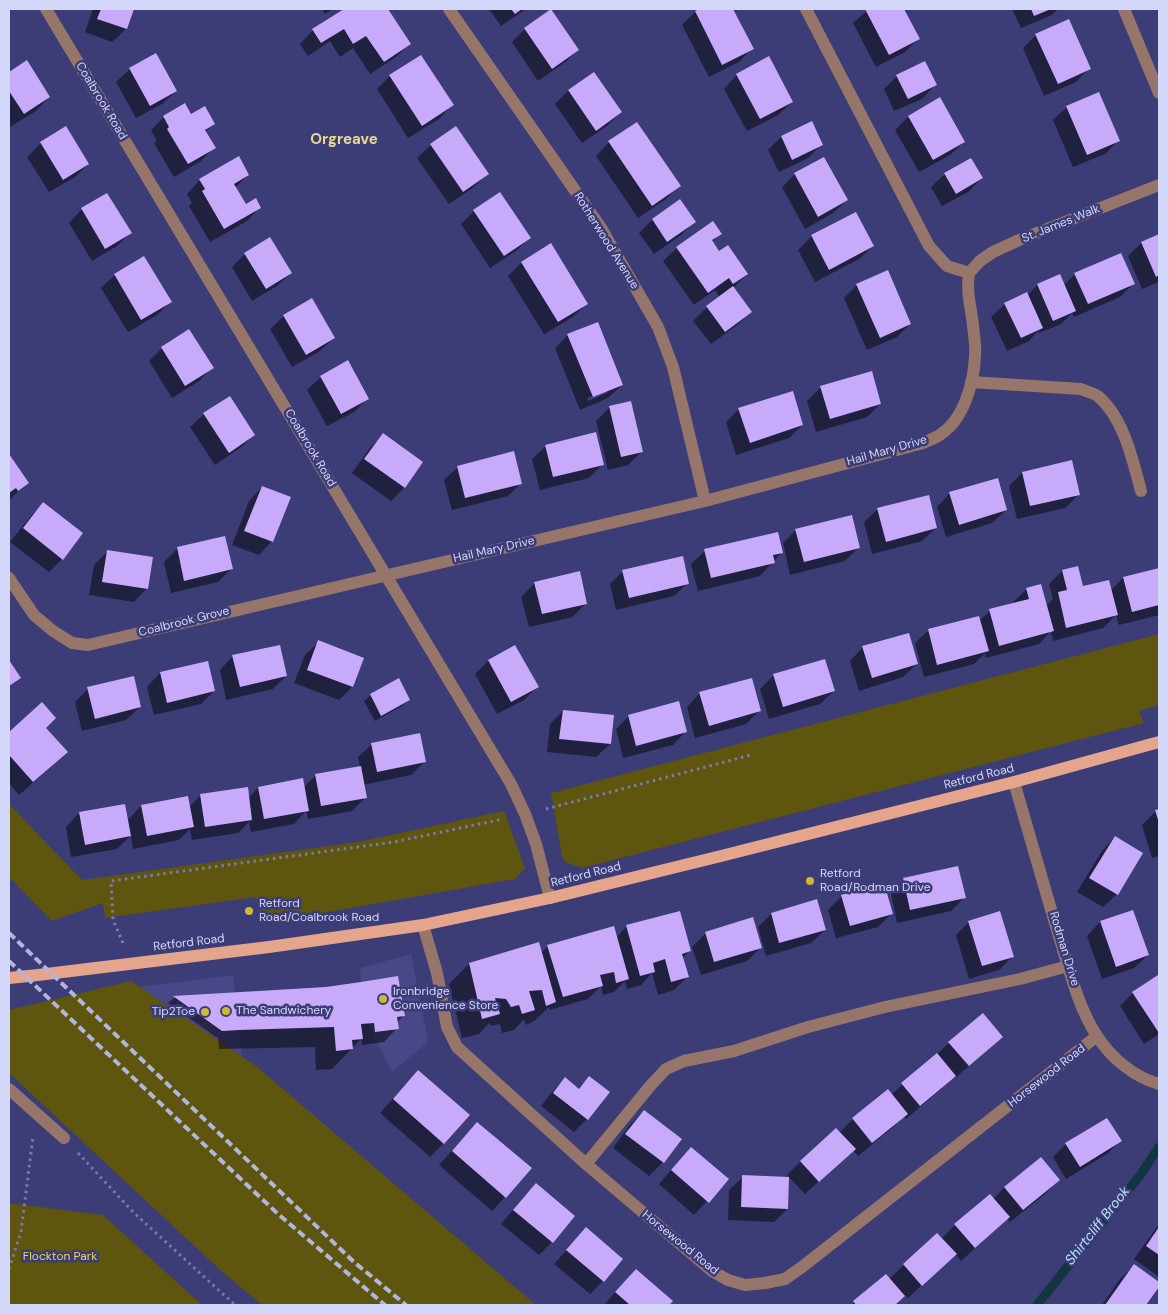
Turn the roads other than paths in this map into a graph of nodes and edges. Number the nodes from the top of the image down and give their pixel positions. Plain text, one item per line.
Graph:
1 (46, 9) edge
2 (449, 9) edge
3 (806, 9) edge
4 (1124, 9) edge
5 (1159, 93) edge
6 (1159, 185) edge
7 (969, 273) junction
8 (971, 382) junction
9 (1141, 491) dead end
10 (705, 500) junction
11 (386, 575) junction
12 (9, 578) edge
13 (1159, 742) edge
14 (1014, 782) junction
15 (550, 898) junction
16 (423, 925) junction
17 (1068, 966) junction
18 (9, 978) edge
19 (1097, 1036) junction
20 (1159, 1084) edge
21 (9, 1089) edge
22 (64, 1138) road end
23 (586, 1164) junction

1 - 11 street, Coalbrook Road
2 - 10 street, Rotherwood Avenue
3 - 7 street
4 - 5 street
6 - 7 street, St. James Walk
7 - 8 street, Hail Mary Drive
8 - 9 street
8 - 10 street, Hail Mary Drive
10 - 11 street, Hail Mary Drive
11 - 12 street, Coalbrook Grove
11 - 15 street, Coalbrook Road
13 - 14 main road, Retford Road
14 - 15 main road, Retford Road
14 - 17 street, Rodman Drive
15 - 16 main road, Retford Road
16 - 18 main road, Retford Road
16 - 23 street, Horsewood Road
17 - 19 street, Rodman Drive
17 - 23 street
19 - 20 street, Rodman Drive
19 - 23 street, Horsewood Road
21 - 22 street

